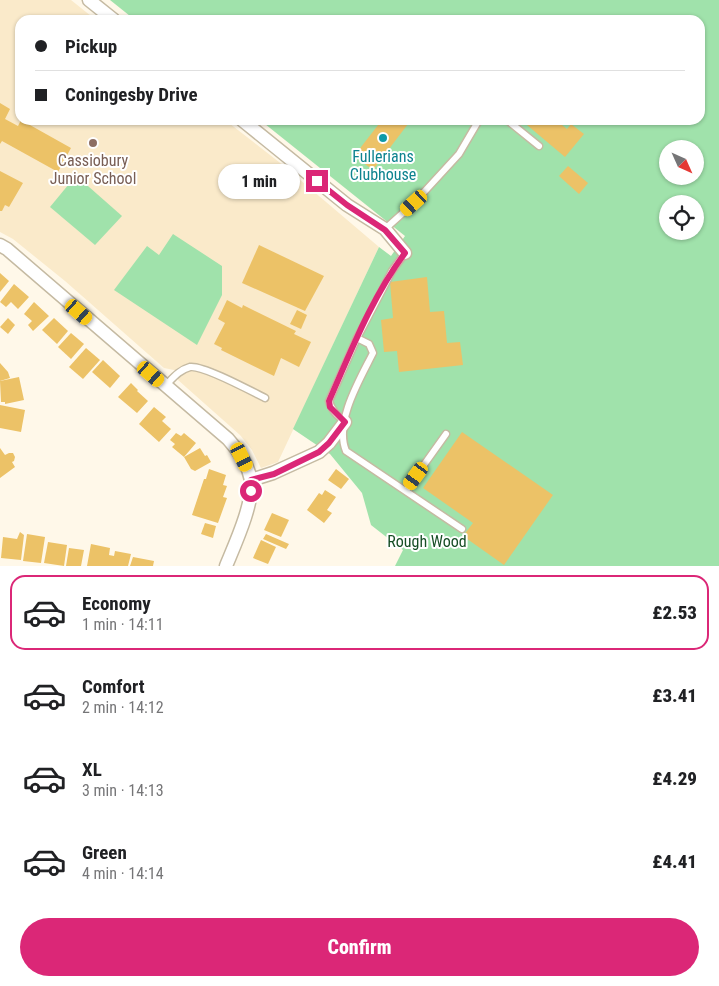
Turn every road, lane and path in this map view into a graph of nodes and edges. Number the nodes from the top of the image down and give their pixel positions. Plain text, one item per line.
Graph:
1 (89, 0) edge
2 (108, 15) edge
3 (248, 125) edge
4 (476, 125) edge
5 (513, 125) edge
6 (539, 146) dead end
7 (385, 230) junction
8 (0, 245) edge
9 (405, 253) joint
10 (357, 338) junction
11 (165, 386) junction
12 (265, 398) dead end
13 (345, 422) junction
14 (446, 434) dead end
15 (251, 480) junction
16 (406, 490) junction
17 (462, 529) dead end
18 (226, 566) edge

1 - 2 street
3 - 7 street
4 - 7 lane
5 - 6 lane
7 - 9 street
8 - 11 street
9 - 10 lane
10 - 13 lane
10 - 13 lane
11 - 12 lane
11 - 15 street
13 - 15 street
13 - 16 lane
14 - 16 lane
15 - 18 street
16 - 17 lane

